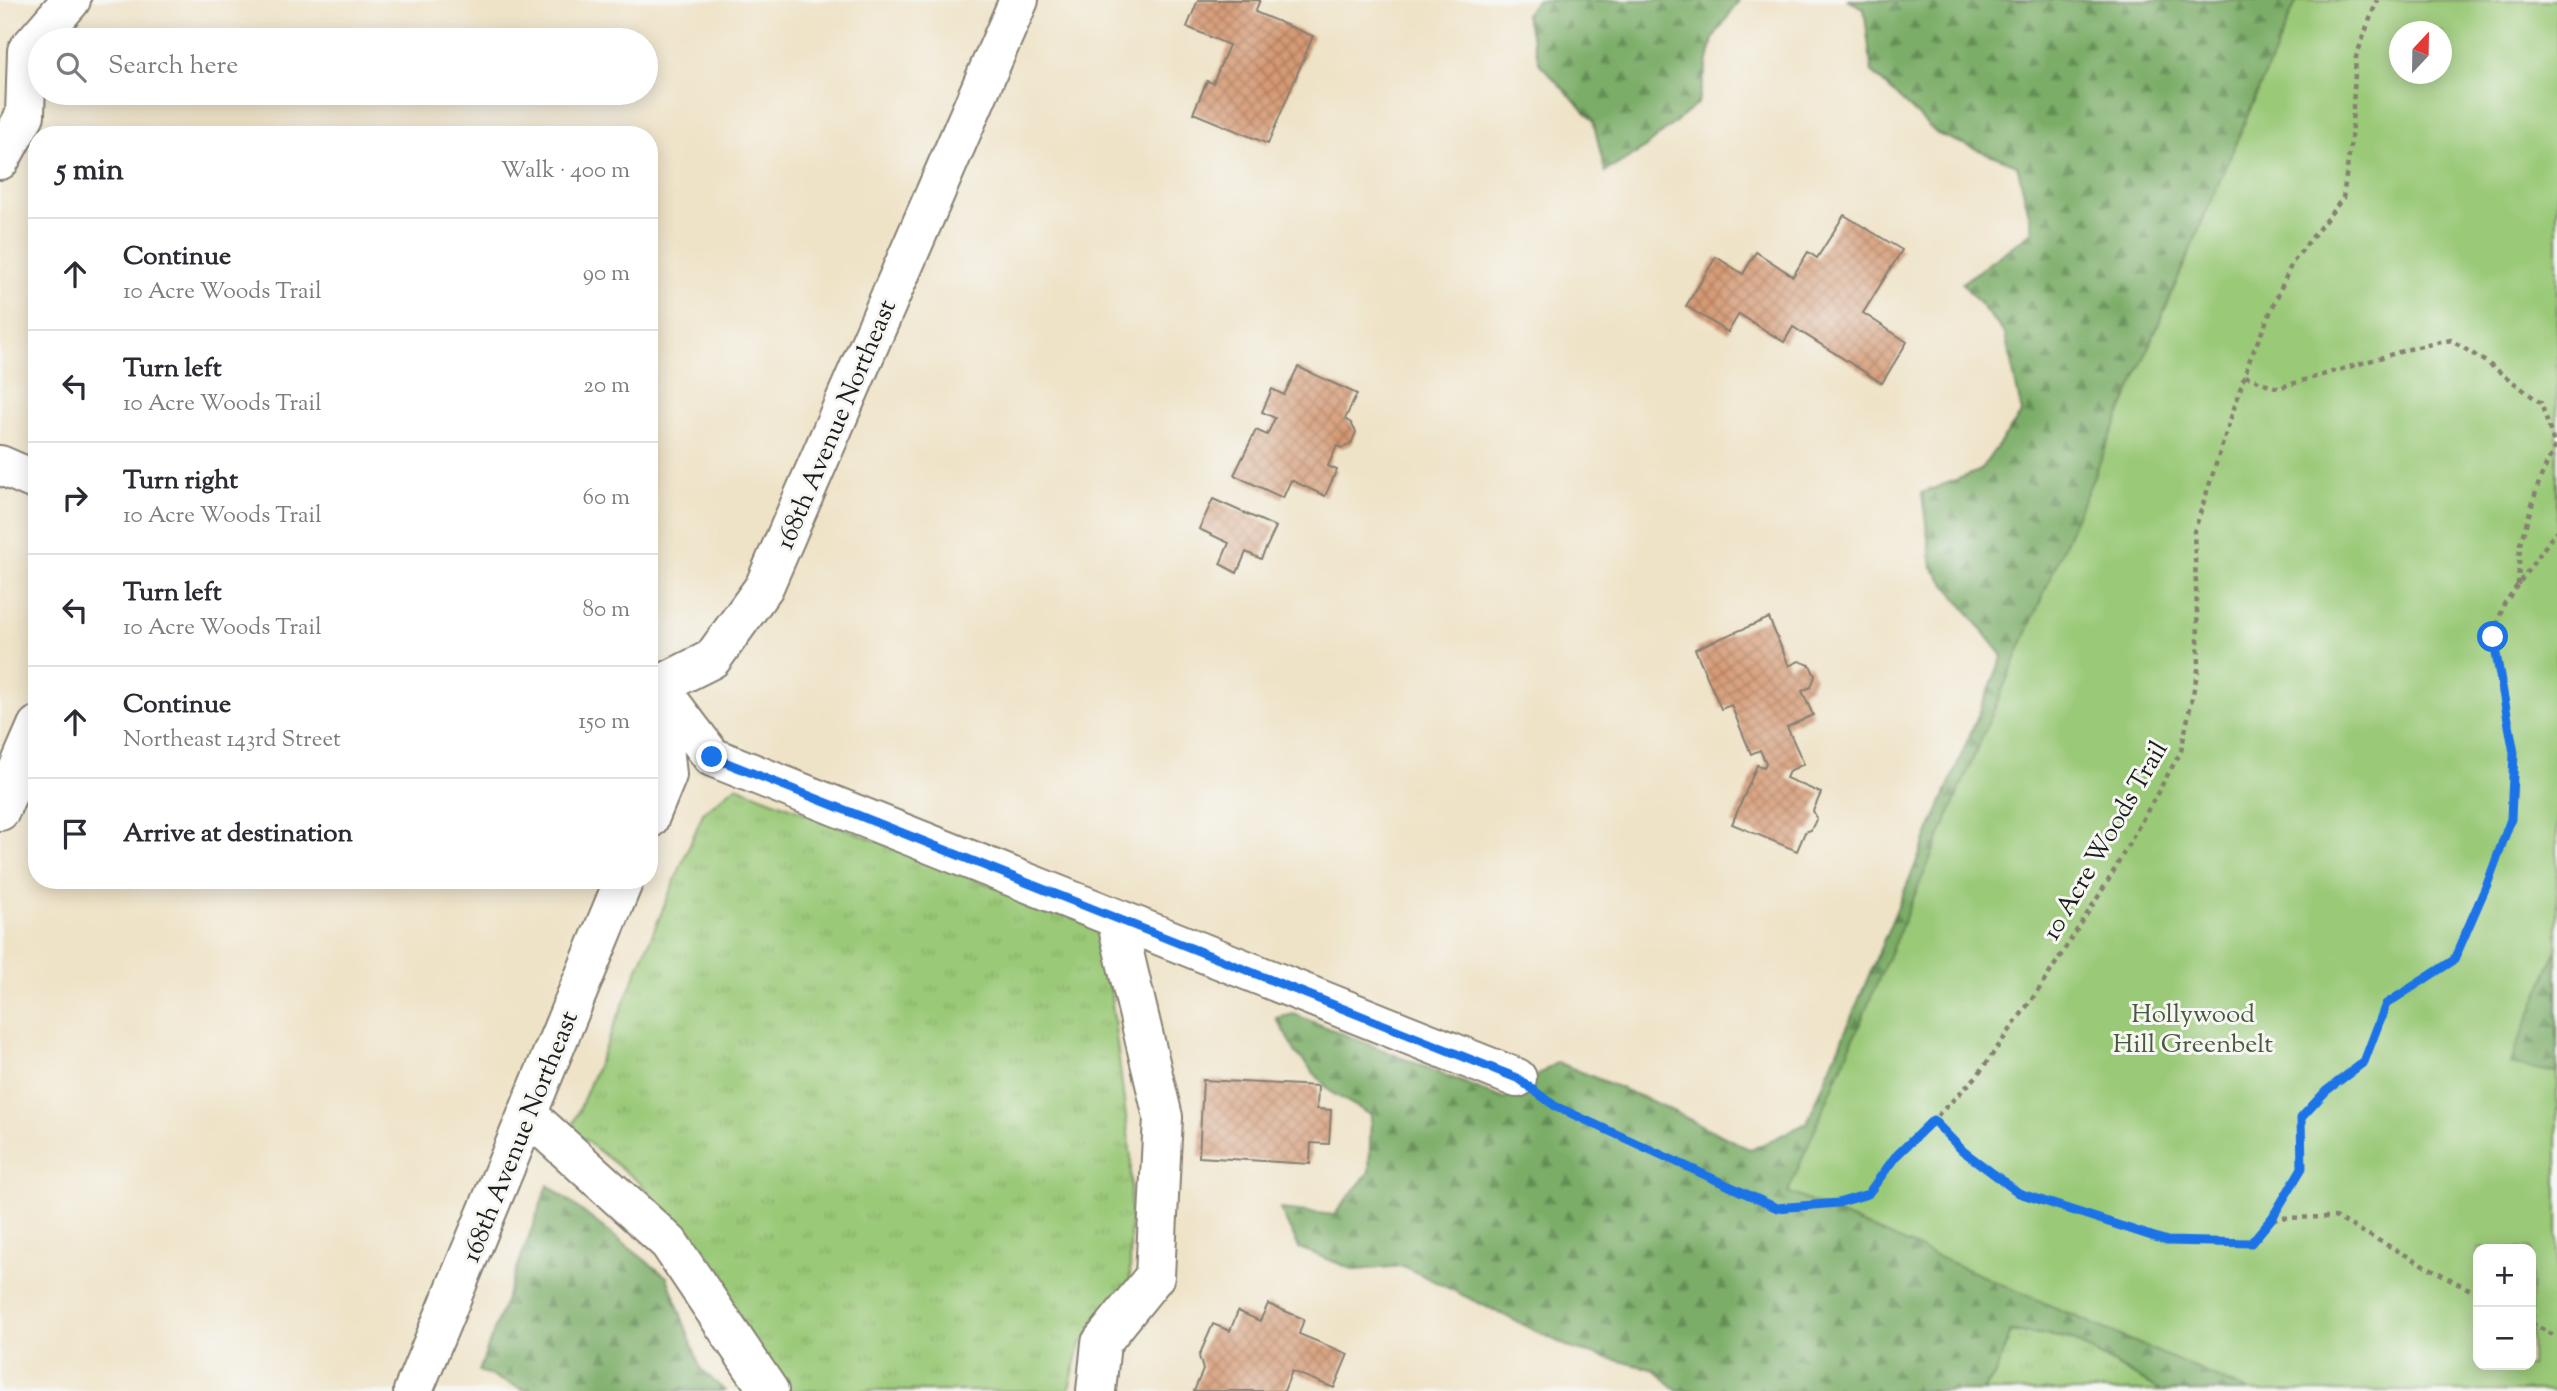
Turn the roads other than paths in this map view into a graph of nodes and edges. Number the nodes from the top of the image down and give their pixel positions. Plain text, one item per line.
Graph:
1 (71, 0) edge
2 (1019, 0) edge
3 (47, 28) edge
4 (28, 50) edge
5 (0, 160) edge
6 (0, 466) edge
7 (28, 477) edge
8 (658, 685) edge
9 (658, 692) edge
10 (658, 714) edge
11 (28, 747) edge
12 (658, 797) edge
13 (0, 811) edge
14 (620, 889) edge
15 (1116, 919) junction
16 (1517, 1078) road end
17 (527, 1114) junction
18 (414, 1391) edge
19 (769, 1391) edge
20 (1096, 1391) edge

1 - 3 street
2 - 8 street, 168th Avenue Northeast
4 - 5 street
6 - 7 street
9 - 15 street
10 - 12 street
11 - 13 street
14 - 17 street, 168th Avenue Northeast
15 - 16 street
15 - 20 street
17 - 18 street, 168th Avenue Northeast
17 - 19 street

